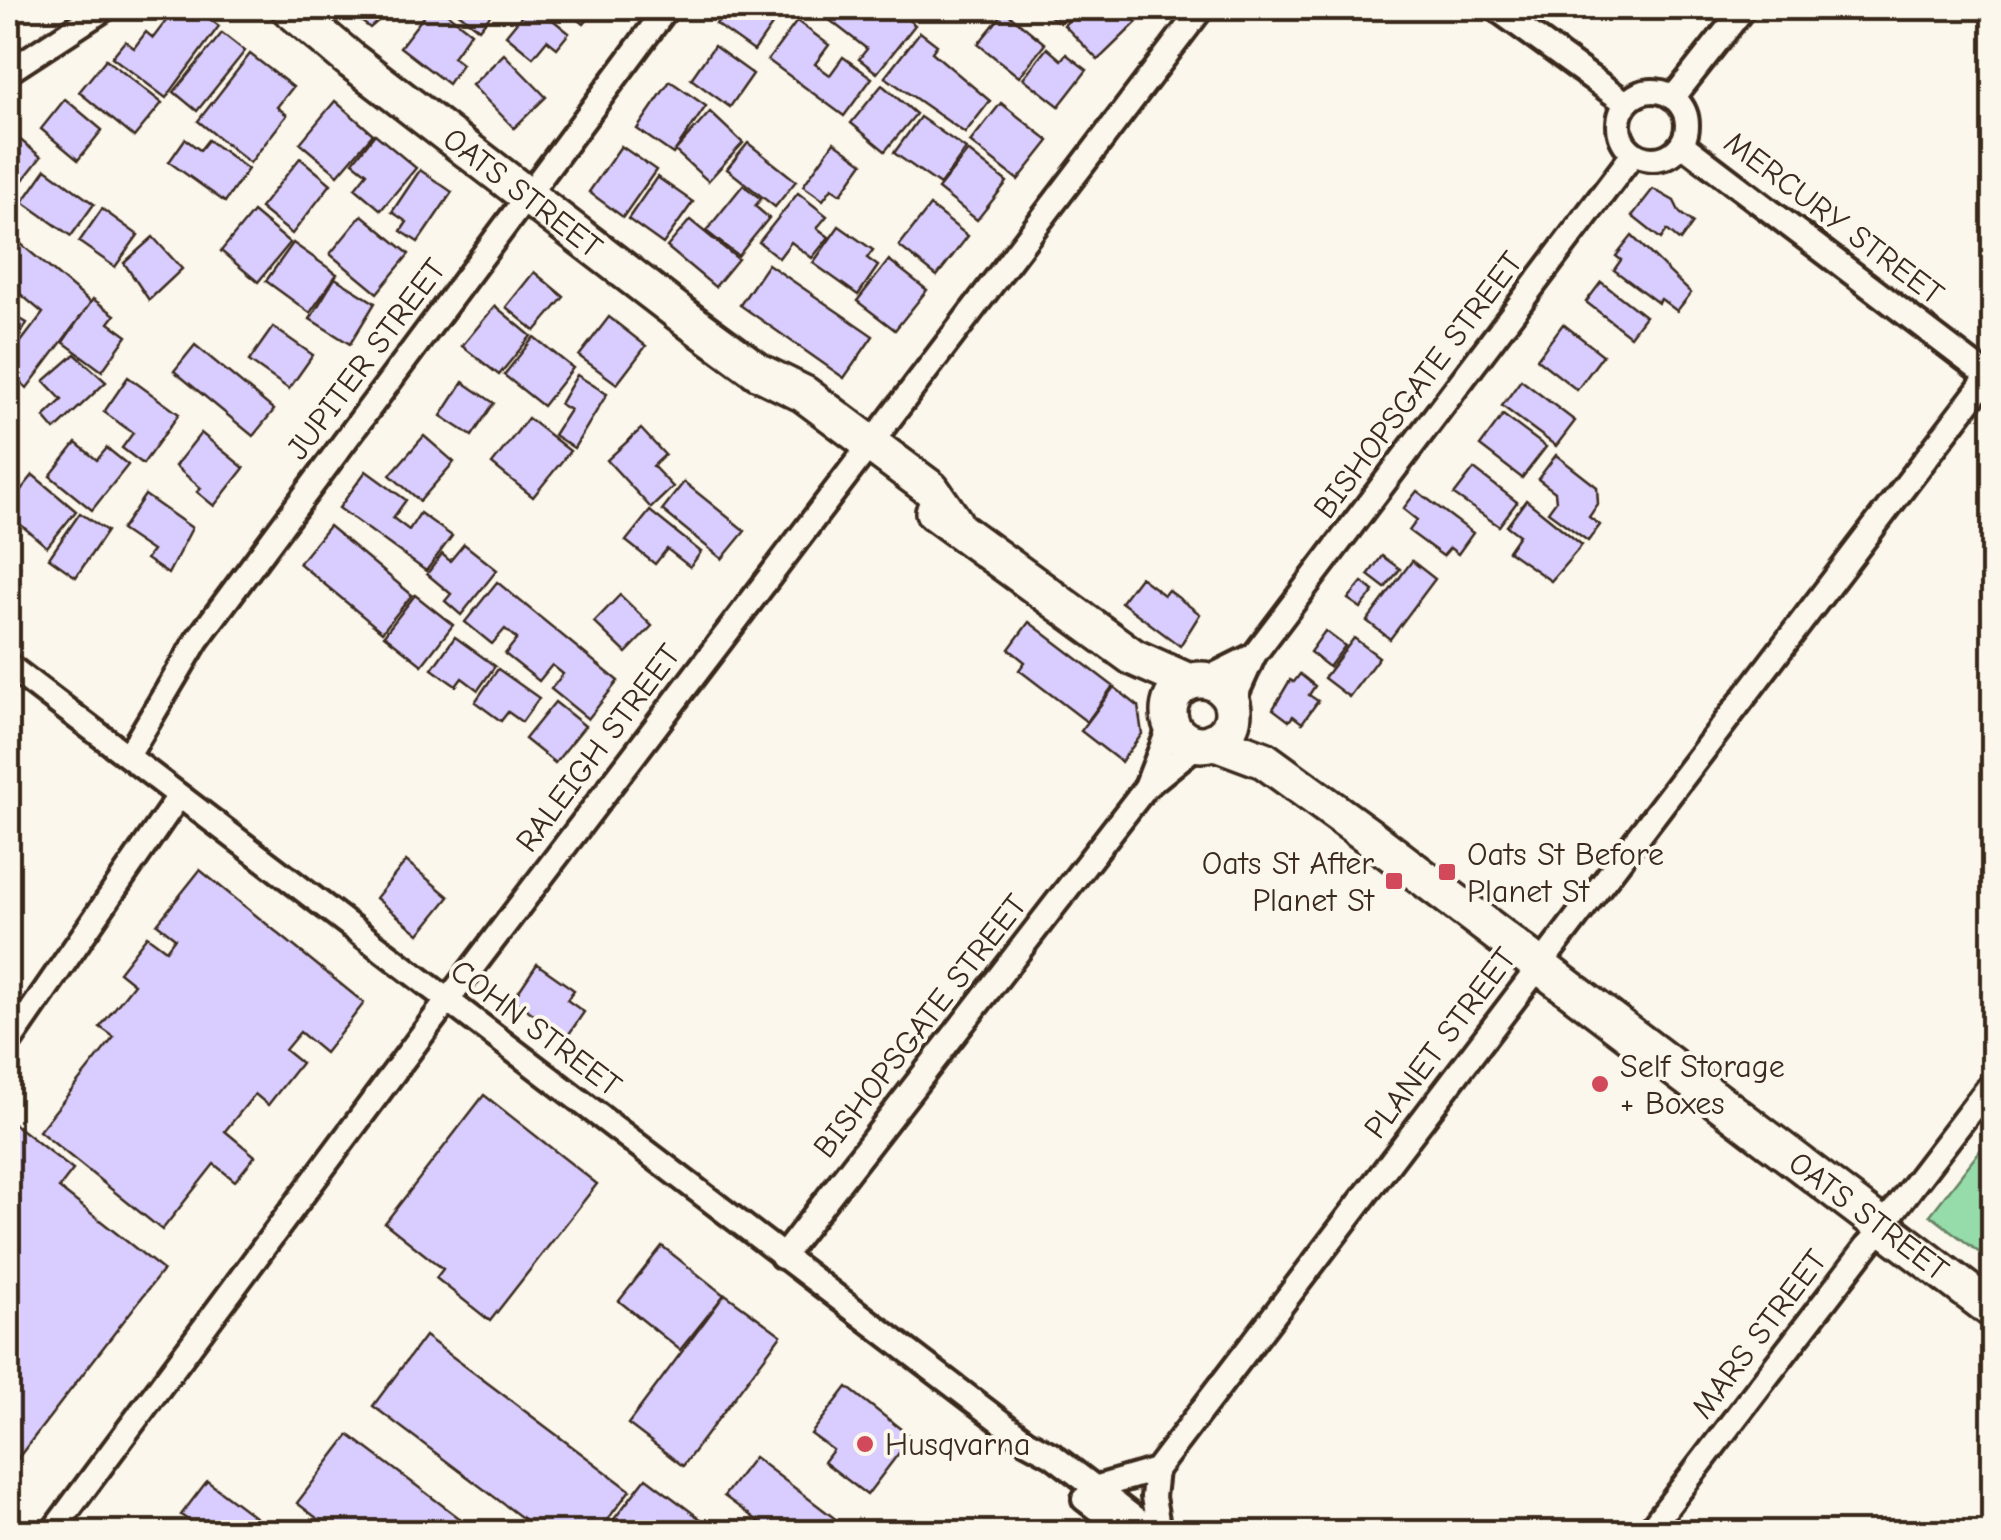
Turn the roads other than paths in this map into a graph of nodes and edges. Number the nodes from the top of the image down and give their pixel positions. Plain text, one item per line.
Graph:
1 (106, 8) edge
2 (289, 8) edge
3 (667, 8) edge
4 (1202, 8) edge
5 (1495, 8) edge
6 (1744, 8) edge
7 (8, 72) edge
8 (1674, 98) junction
9 (1626, 103) junction
10 (1682, 144) junction
11 (1633, 154) junction
12 (527, 197) junction
13 (1992, 376) edge
14 (864, 453) junction
15 (1254, 655) junction
16 (8, 665) edge
17 (1183, 697) junction
18 (1220, 726) junction
19 (128, 756) junction
20 (1146, 787) junction
21 (179, 796) junction
22 (1540, 965) junction
23 (447, 1001) junction
24 (11, 1040) dead end
25 (1994, 1080) edge
26 (1882, 1228) junction
27 (782, 1256) junction
28 (1994, 1311) edge
29 (1026, 1442) junction
30 (1156, 1470) junction
31 (1094, 1488) junction
32 (1115, 1529) edge
33 (52, 1532) edge
34 (1156, 1532) edge
35 (1648, 1532) edge

1 - 7 street
2 - 12 main road, OATS STREET
3 - 12 street, JUPITER STREET
4 - 14 street, RALEIGH STREET
5 - 9 street
6 - 8 street
8 - 9 street
8 - 10 street
9 - 11 street
10 - 11 street
10 - 13 street, MERCURY STREET
11 - 15 street, BISHOPSGATE STREET
12 - 14 main road, OATS STREET
12 - 19 street, JUPITER STREET
13 - 22 street, PLANET STREET
14 - 17 main road, OATS STREET
14 - 23 street, RALEIGH STREET
15 - 17 street, BISHOPSGATE STREET
15 - 18 street, BISHOPSGATE STREET
16 - 19 street, COHN STREET
17 - 18 main road
17 - 18 main road
17 - 20 street, BISHOPSGATE STREET
18 - 20 street, BISHOPSGATE STREET
18 - 22 main road, OATS STREET
19 - 21 street, COHN STREET
20 - 27 street, BISHOPSGATE STREET
21 - 23 street, COHN STREET
21 - 24 street
22 - 26 main road, OATS STREET
22 - 30 street, PLANET STREET
23 - 27 street, COHN STREET
23 - 33 street, RALEIGH STREET
25 - 26 street, MARS STREET
26 - 28 main road, OATS STREET
26 - 35 street, MARS STREET
27 - 29 street, COHN STREET
29 - 31 street, COHN STREET
29 - 32 street, COHN STREET
30 - 31 street
30 - 34 street
31 - 34 street, COHN STREET

